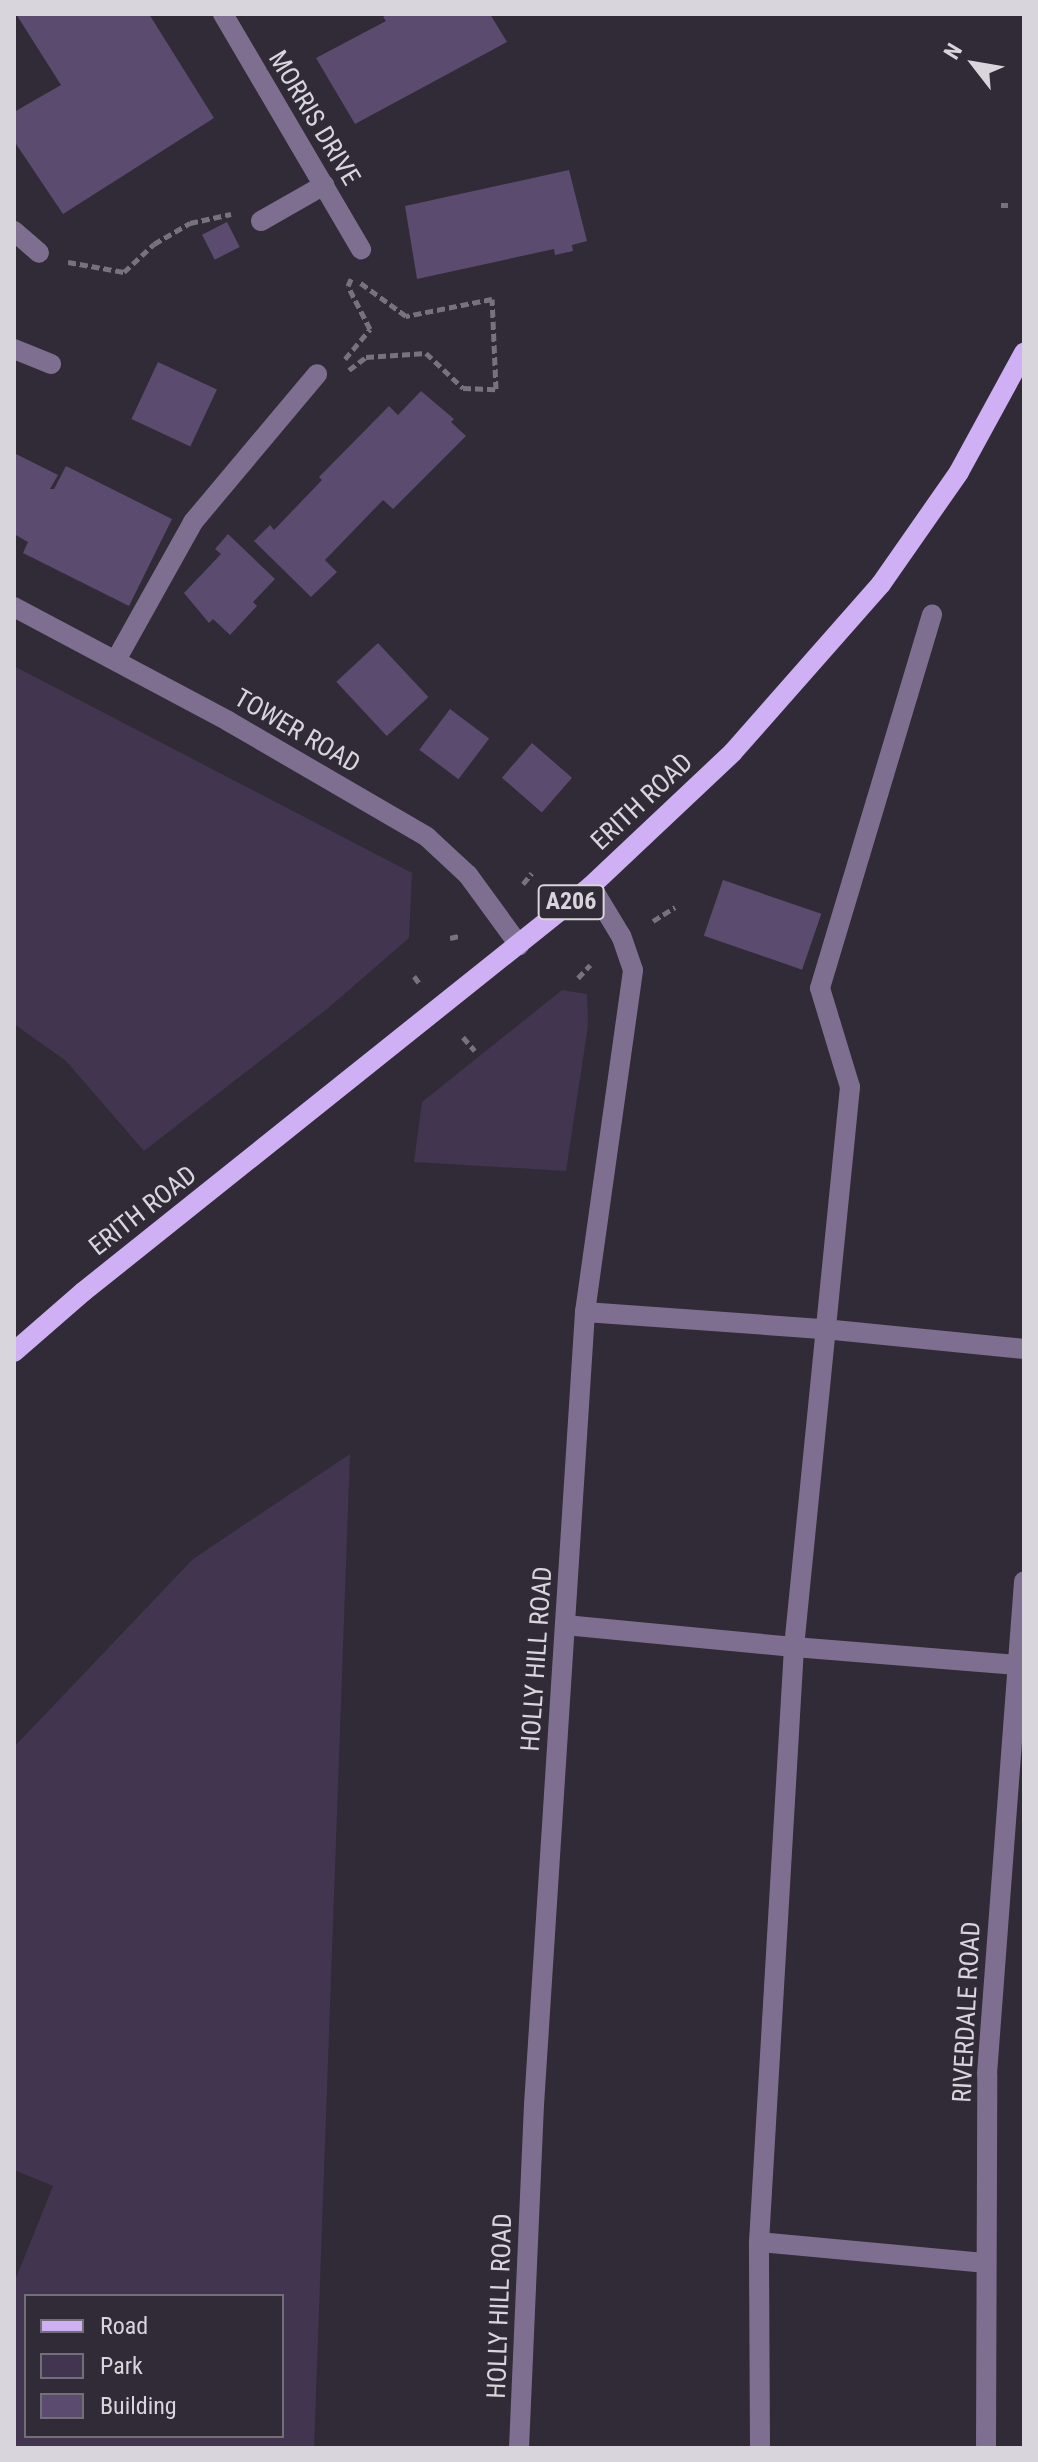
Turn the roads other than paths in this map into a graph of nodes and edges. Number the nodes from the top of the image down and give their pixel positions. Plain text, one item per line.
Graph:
1 (223, 14) edge
2 (324, 185) junction
3 (261, 221) dead end
4 (14, 231) edge
5 (361, 249) dead end
6 (39, 253) road end
7 (14, 349) edge
8 (1024, 353) edge
9 (51, 364) dead end
10 (317, 374) road end
11 (14, 607) edge
12 (932, 614) dead end
13 (116, 660) junction
14 (591, 886) junction
15 (519, 945) junction
16 (585, 1312) junction
17 (824, 1329) junction
18 (1024, 1349) edge
19 (14, 1352) edge
20 (1024, 1581) edge
21 (565, 1625) junction
22 (794, 1647) junction
23 (1017, 1665) junction
24 (759, 2242) junction
25 (984, 2263) junction
26 (519, 2448) edge
27 (760, 2448) edge
28 (986, 2448) edge

1 - 2 street, MORRIS DRIVE
2 - 3 street
2 - 5 street, MORRIS DRIVE
4 - 6 street
7 - 9 street
8 - 14 main road, ERITH ROAD / A206
10 - 13 street
11 - 13 street, TOWER ROAD
12 - 17 street
13 - 15 street, TOWER ROAD
14 - 15 main road, ERITH ROAD / A206
14 - 16 street, HOLLY HILL ROAD
15 - 19 main road, ERITH ROAD / A206
16 - 17 street
16 - 21 street, HOLLY HILL ROAD
17 - 18 street
17 - 22 street
20 - 23 street, RIVERDALE ROAD
21 - 22 street
21 - 26 street, HOLLY HILL ROAD
22 - 23 street
22 - 24 street
23 - 25 street, RIVERDALE ROAD
24 - 25 street
24 - 27 street
25 - 28 street, RIVERDALE ROAD

